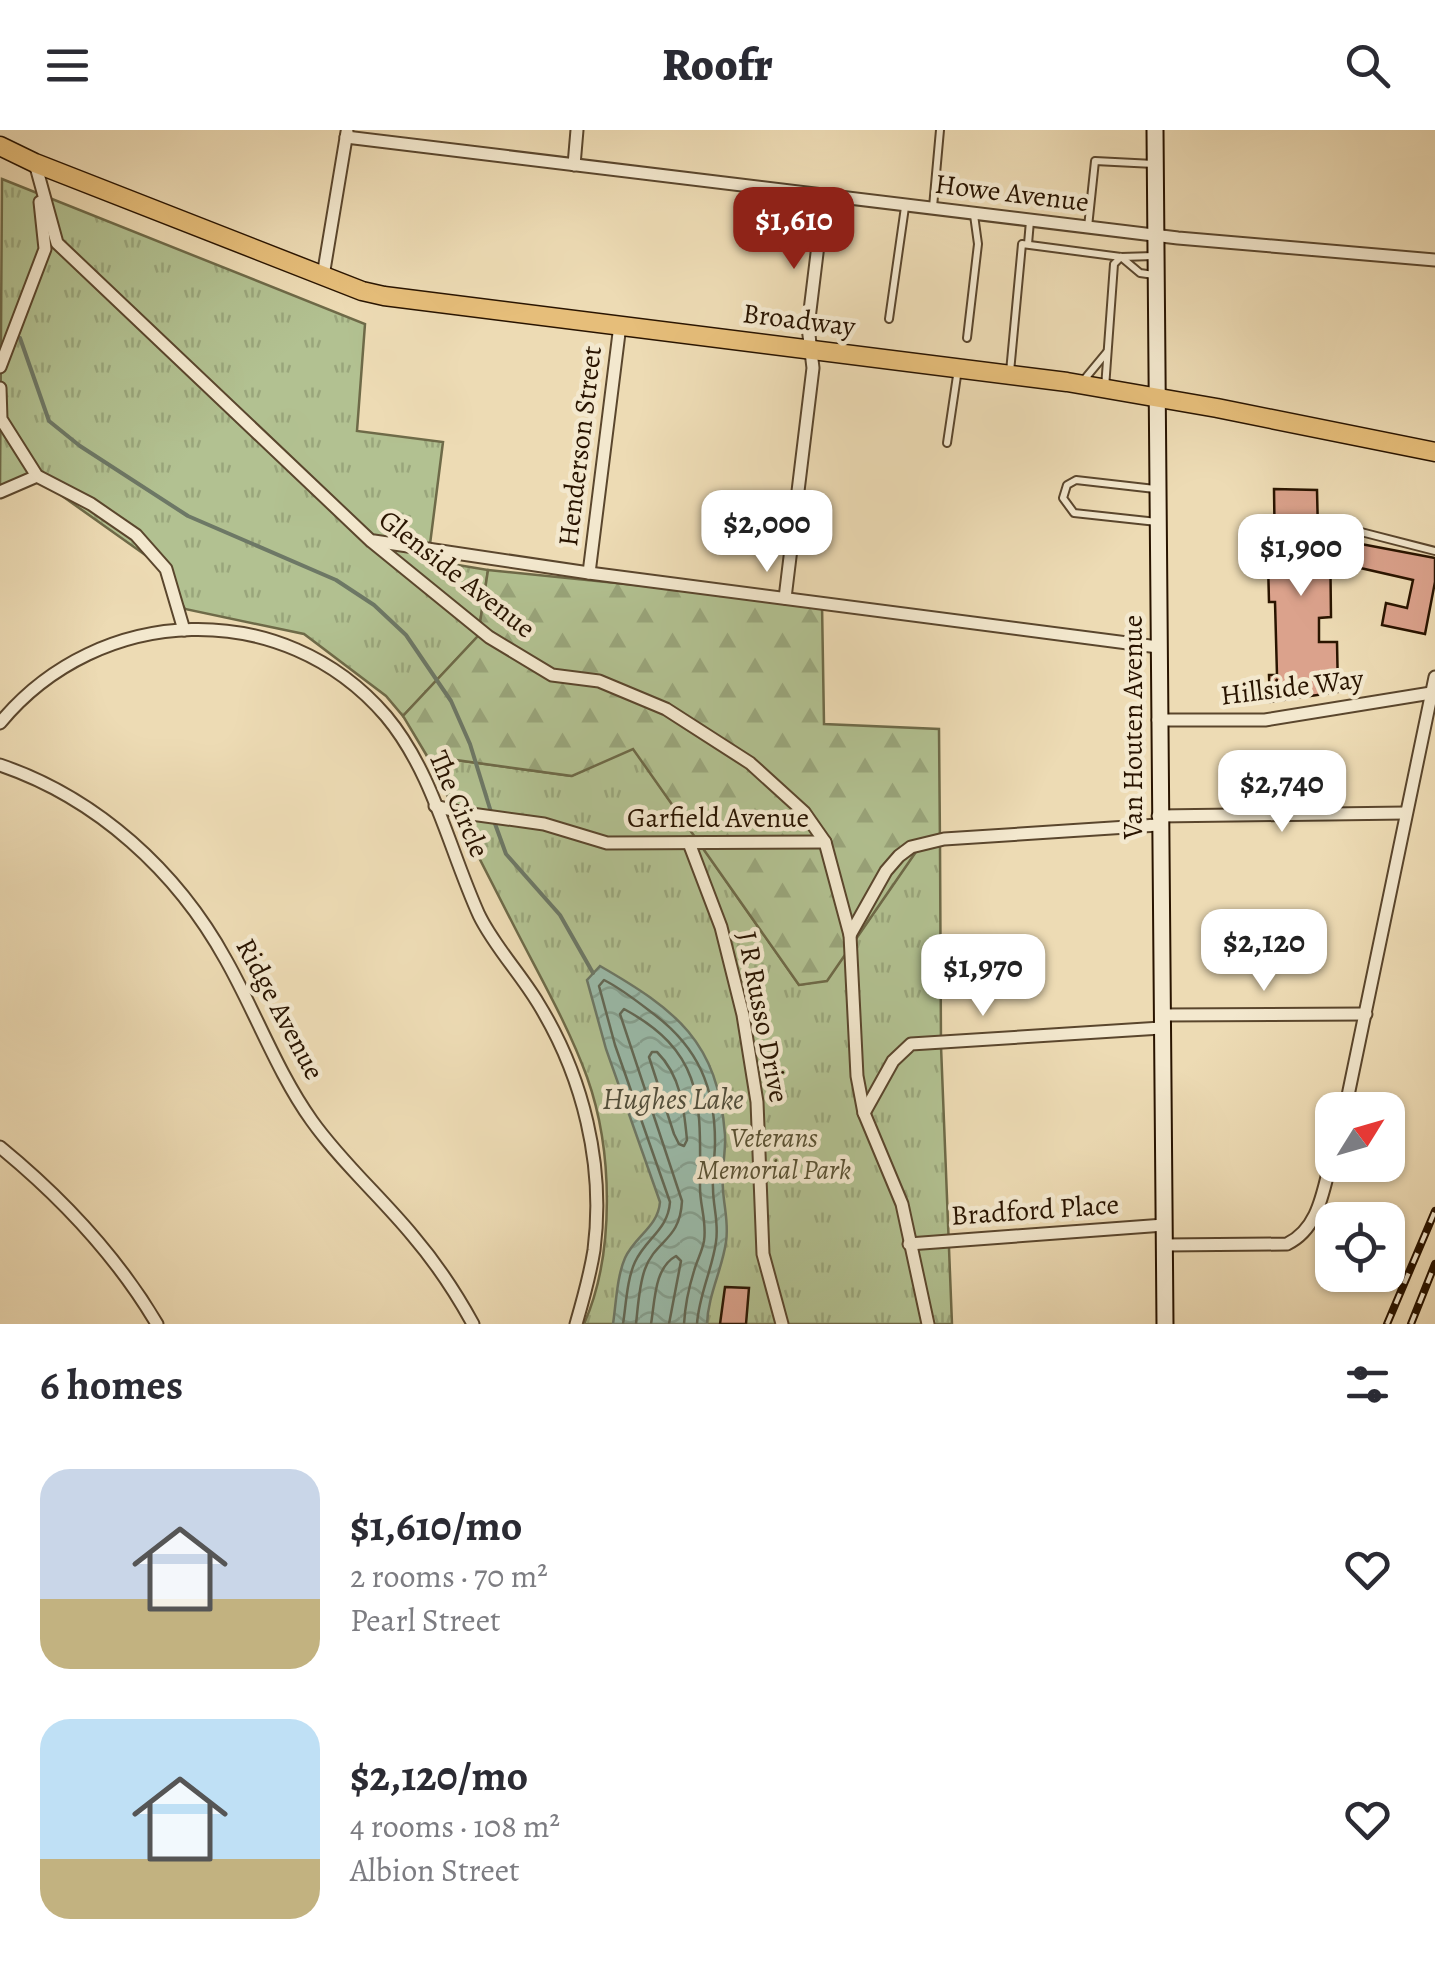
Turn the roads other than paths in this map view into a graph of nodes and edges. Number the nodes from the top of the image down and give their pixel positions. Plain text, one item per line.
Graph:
1 (578, 130) edge
2 (940, 130) edge
3 (1156, 130) edge
4 (347, 133) edge
5 (0, 146) edge
6 (35, 163) junction
7 (1155, 164) junction
8 (574, 165) junction
9 (824, 196) junction
10 (905, 205) junction
11 (932, 208) junction
12 (974, 213) junction
13 (1030, 220) junction
14 (1088, 227) junction
15 (1156, 235) junction
16 (1025, 244) junction
17 (1156, 256) junction
18 (1122, 257) junction
19 (1435, 260) edge
20 (323, 276) junction
21 (1156, 276) junction
22 (889, 318) dead end
23 (620, 326) junction
24 (967, 338) dead end
25 (810, 348) junction
26 (1108, 351) junction
27 (0, 367) edge
28 (958, 368) junction
29 (1009, 375) junction
30 (1080, 385) junction
31 (0, 388) edge
32 (1105, 389) junction
33 (1156, 398) junction
34 (947, 444) dead end
35 (1435, 452) edge
36 (37, 476) junction
37 (1157, 489) junction
38 (0, 492) edge
39 (1157, 522) junction
40 (1361, 532) dead end
41 (371, 540) junction
42 (1435, 551) edge
43 (588, 572) junction
44 (785, 598) junction
45 (184, 630) junction
46 (1158, 647) junction
47 (1435, 677) edge
48 (1432, 693) junction
49 (1158, 720) junction
50 (0, 722) edge
51 (0, 766) edge
52 (435, 806) junction
53 (1406, 813) junction
54 (1158, 820) junction
55 (825, 842) junction
56 (689, 843) junction
57 (850, 936) junction
58 (1366, 1014) junction
59 (1161, 1022) junction
60 (1350, 1092) edge
61 (864, 1113) junction
62 (0, 1146) edge
63 (1325, 1182) edge
64 (1164, 1225) junction
65 (909, 1244) junction
66 (1164, 1245) junction
67 (158, 1324) edge
68 (473, 1324) edge
69 (576, 1324) edge
70 (782, 1324) edge
71 (928, 1324) edge
72 (1165, 1324) edge

1 - 8 street
2 - 11 lane
3 - 7 main road, Van Houten Avenue
4 - 8 street, Howe Avenue
4 - 20 street
5 - 6 main road, Broadway
6 - 20 main road, Broadway
6 - 27 street
6 - 41 street, Glenside Avenue
7 - 14 lane
7 - 15 main road, Van Houten Avenue
8 - 9 street, Howe Avenue
9 - 10 street, Howe Avenue
9 - 25 street
10 - 11 street, Howe Avenue
10 - 22 lane
11 - 12 street, Howe Avenue
12 - 13 street, Howe Avenue
12 - 24 lane
13 - 14 street, Howe Avenue
13 - 16 lane
14 - 15 street, Howe Avenue
15 - 17 main road, Van Houten Avenue
15 - 19 street, Howe Avenue
16 - 18 lane
16 - 29 lane
17 - 18 lane
17 - 21 main road, Van Houten Avenue
18 - 21 lane
18 - 26 lane
20 - 23 main road, Broadway
21 - 33 main road, Van Houten Avenue
23 - 25 main road, Broadway
23 - 43 street, Henderson Street
25 - 28 main road, Broadway
25 - 44 street
26 - 30 lane
26 - 32 lane
28 - 29 main road, Broadway
28 - 34 lane
29 - 30 main road, Broadway
30 - 32 main road, Broadway
31 - 36 street
32 - 33 main road, Broadway
33 - 35 main road, Broadway
33 - 37 main road, Van Houten Avenue
36 - 38 street
36 - 45 street
37 - 39 main road, Van Houten Avenue
37 - 39 lane
39 - 46 main road, Van Houten Avenue
40 - 42 lane
41 - 43 street
41 - 55 street, Glenside Avenue
43 - 44 street
44 - 46 street
45 - 50 street, The Circle
45 - 52 street, The Circle
46 - 49 main road, Van Houten Avenue
47 - 48 street
48 - 49 street, Hillside Way
48 - 53 street
49 - 54 main road, Van Houten Avenue
51 - 68 street, Ridge Avenue
52 - 56 street, Garfield Avenue
52 - 69 street, The Circle
53 - 54 street
53 - 58 street
54 - 57 street
54 - 59 main road, Van Houten Avenue
55 - 56 street, Garfield Avenue
55 - 57 street, Glenside Avenue
56 - 70 street, J R Russo Drive
57 - 61 street, Glenside Avenue
58 - 59 street
58 - 60 street
59 - 61 street
59 - 64 main road, Van Houten Avenue
61 - 65 street, Glenside Avenue
62 - 67 street
63 - 66 street
64 - 65 street, Bradford Place
64 - 66 main road, Van Houten Avenue
65 - 71 street, Glenside Avenue
66 - 72 main road, Van Houten Avenue

